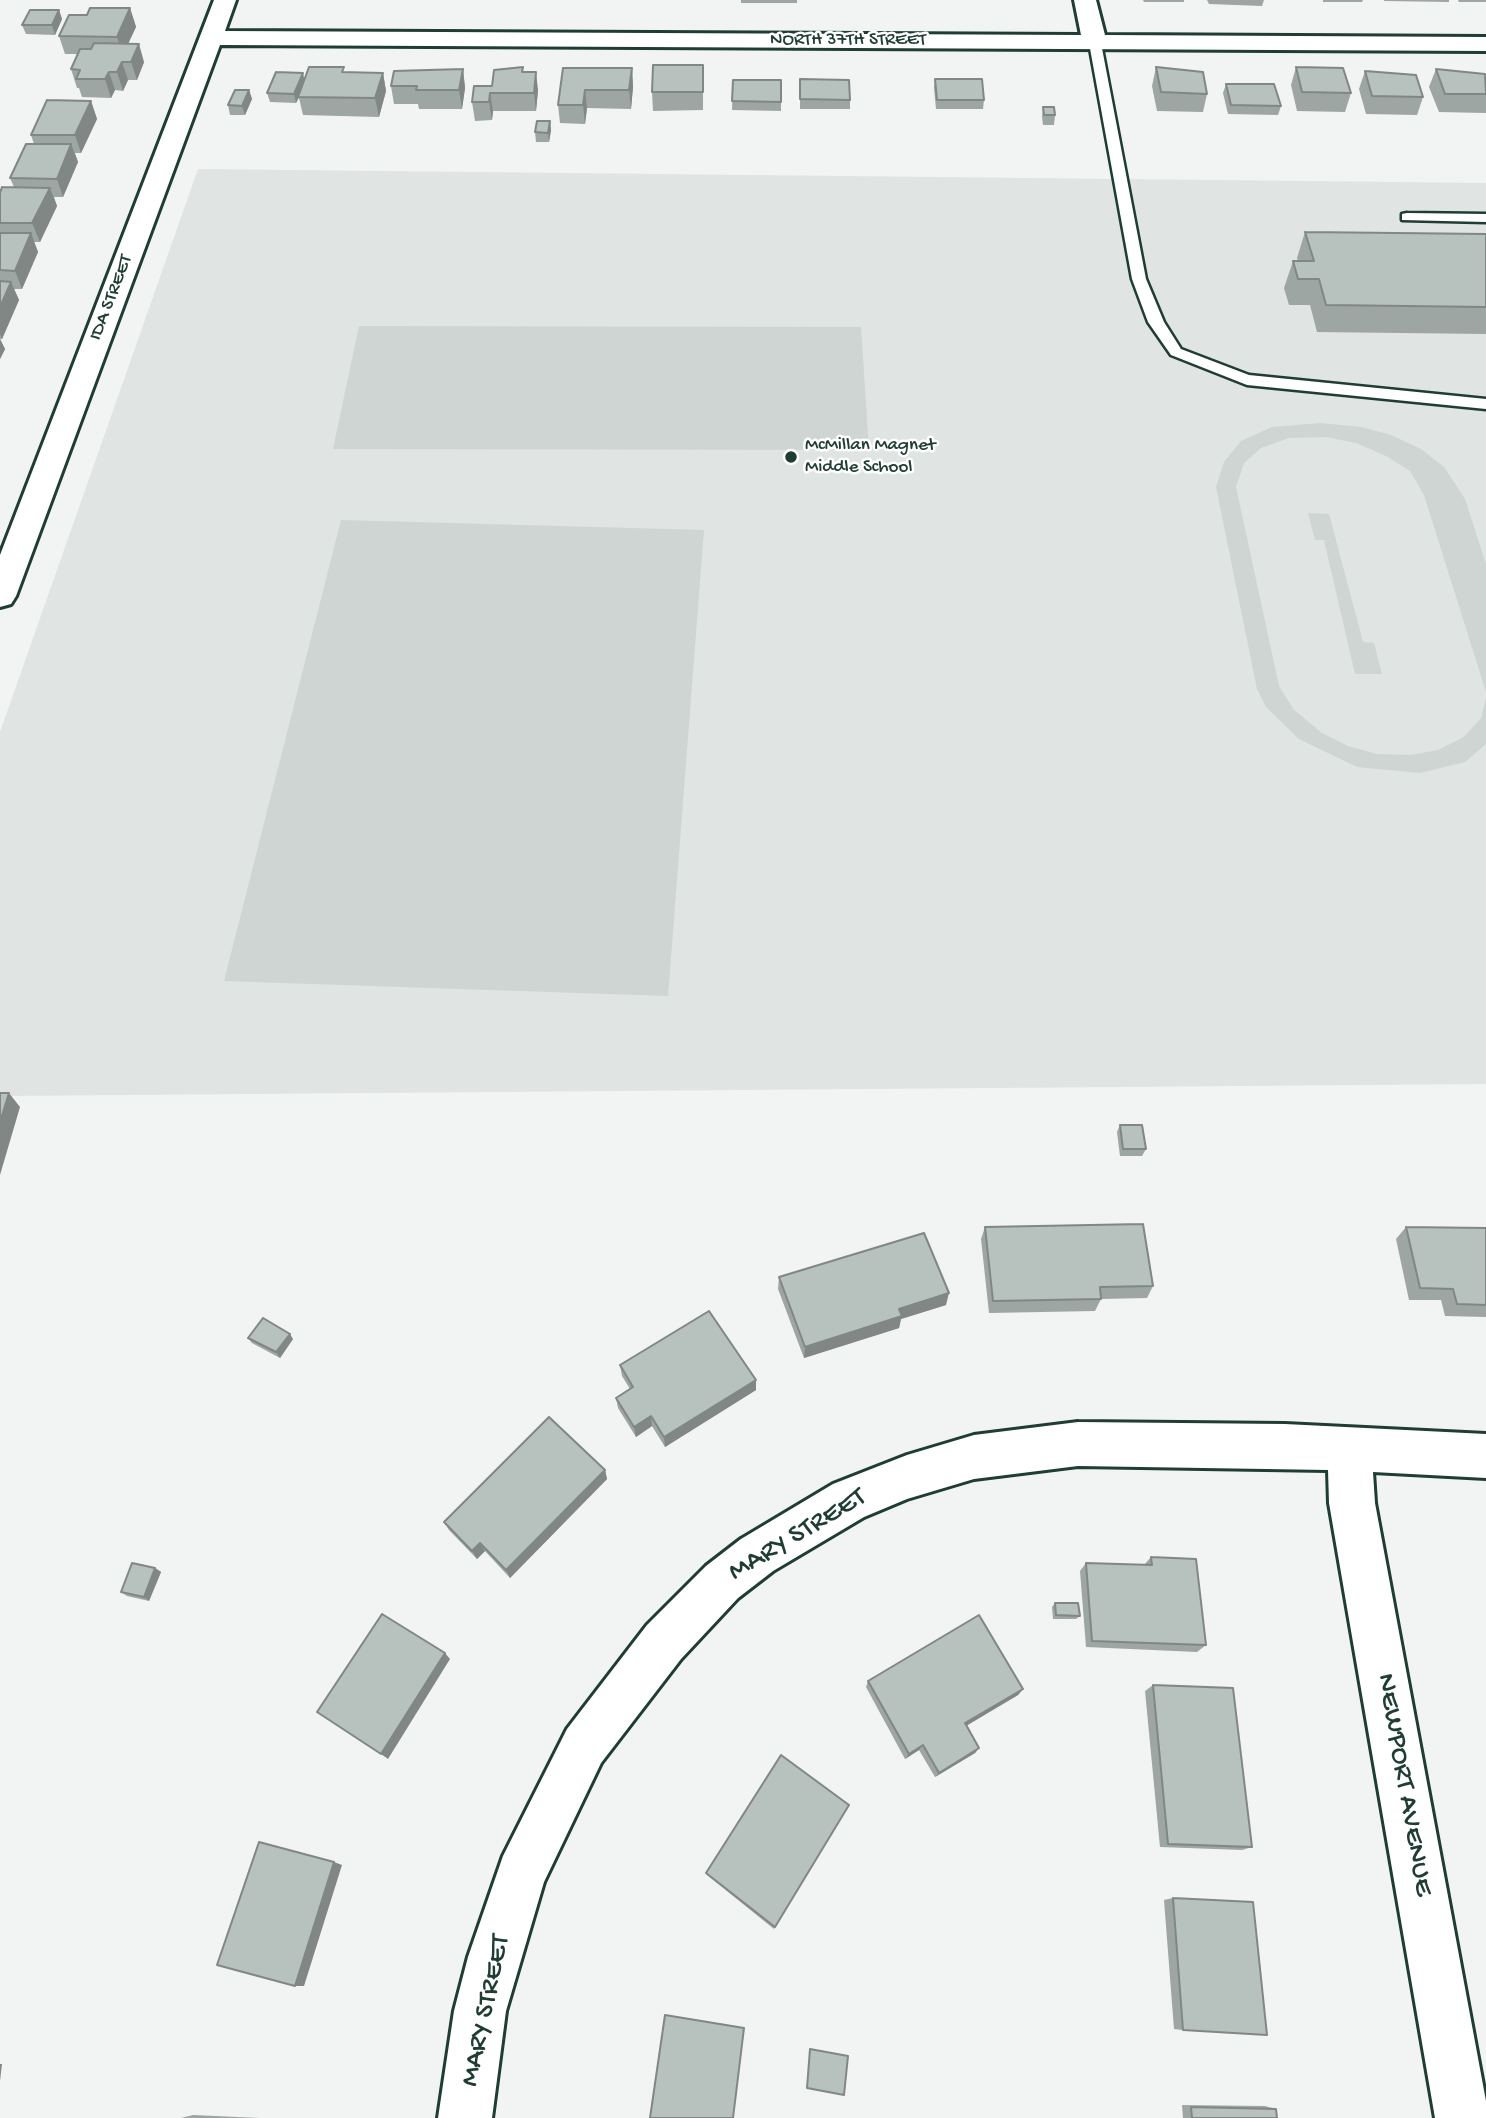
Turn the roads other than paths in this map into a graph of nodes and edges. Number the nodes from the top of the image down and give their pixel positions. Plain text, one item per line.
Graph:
1 (225, 0) edge
2 (1086, 0) edge
3 (211, 38) junction
4 (1095, 43) junction
5 (1486, 44) edge
6 (1408, 217) dead end
7 (1486, 218) edge
8 (1486, 404) edge
9 (0, 596) edge
10 (1350, 1450) junction
11 (1486, 1456) edge
12 (465, 2118) edge
13 (1462, 2118) edge

1 - 3 street, IDA STREET
2 - 4 street
3 - 4 street, NORTH 37TH STREET
3 - 9 street, IDA STREET
4 - 5 street, NORTH 37TH STREET
4 - 8 lane
6 - 7 lane
10 - 11 street, MARY STREET
10 - 12 street, MARY STREET
10 - 13 street, NEWPORT AVENUE

